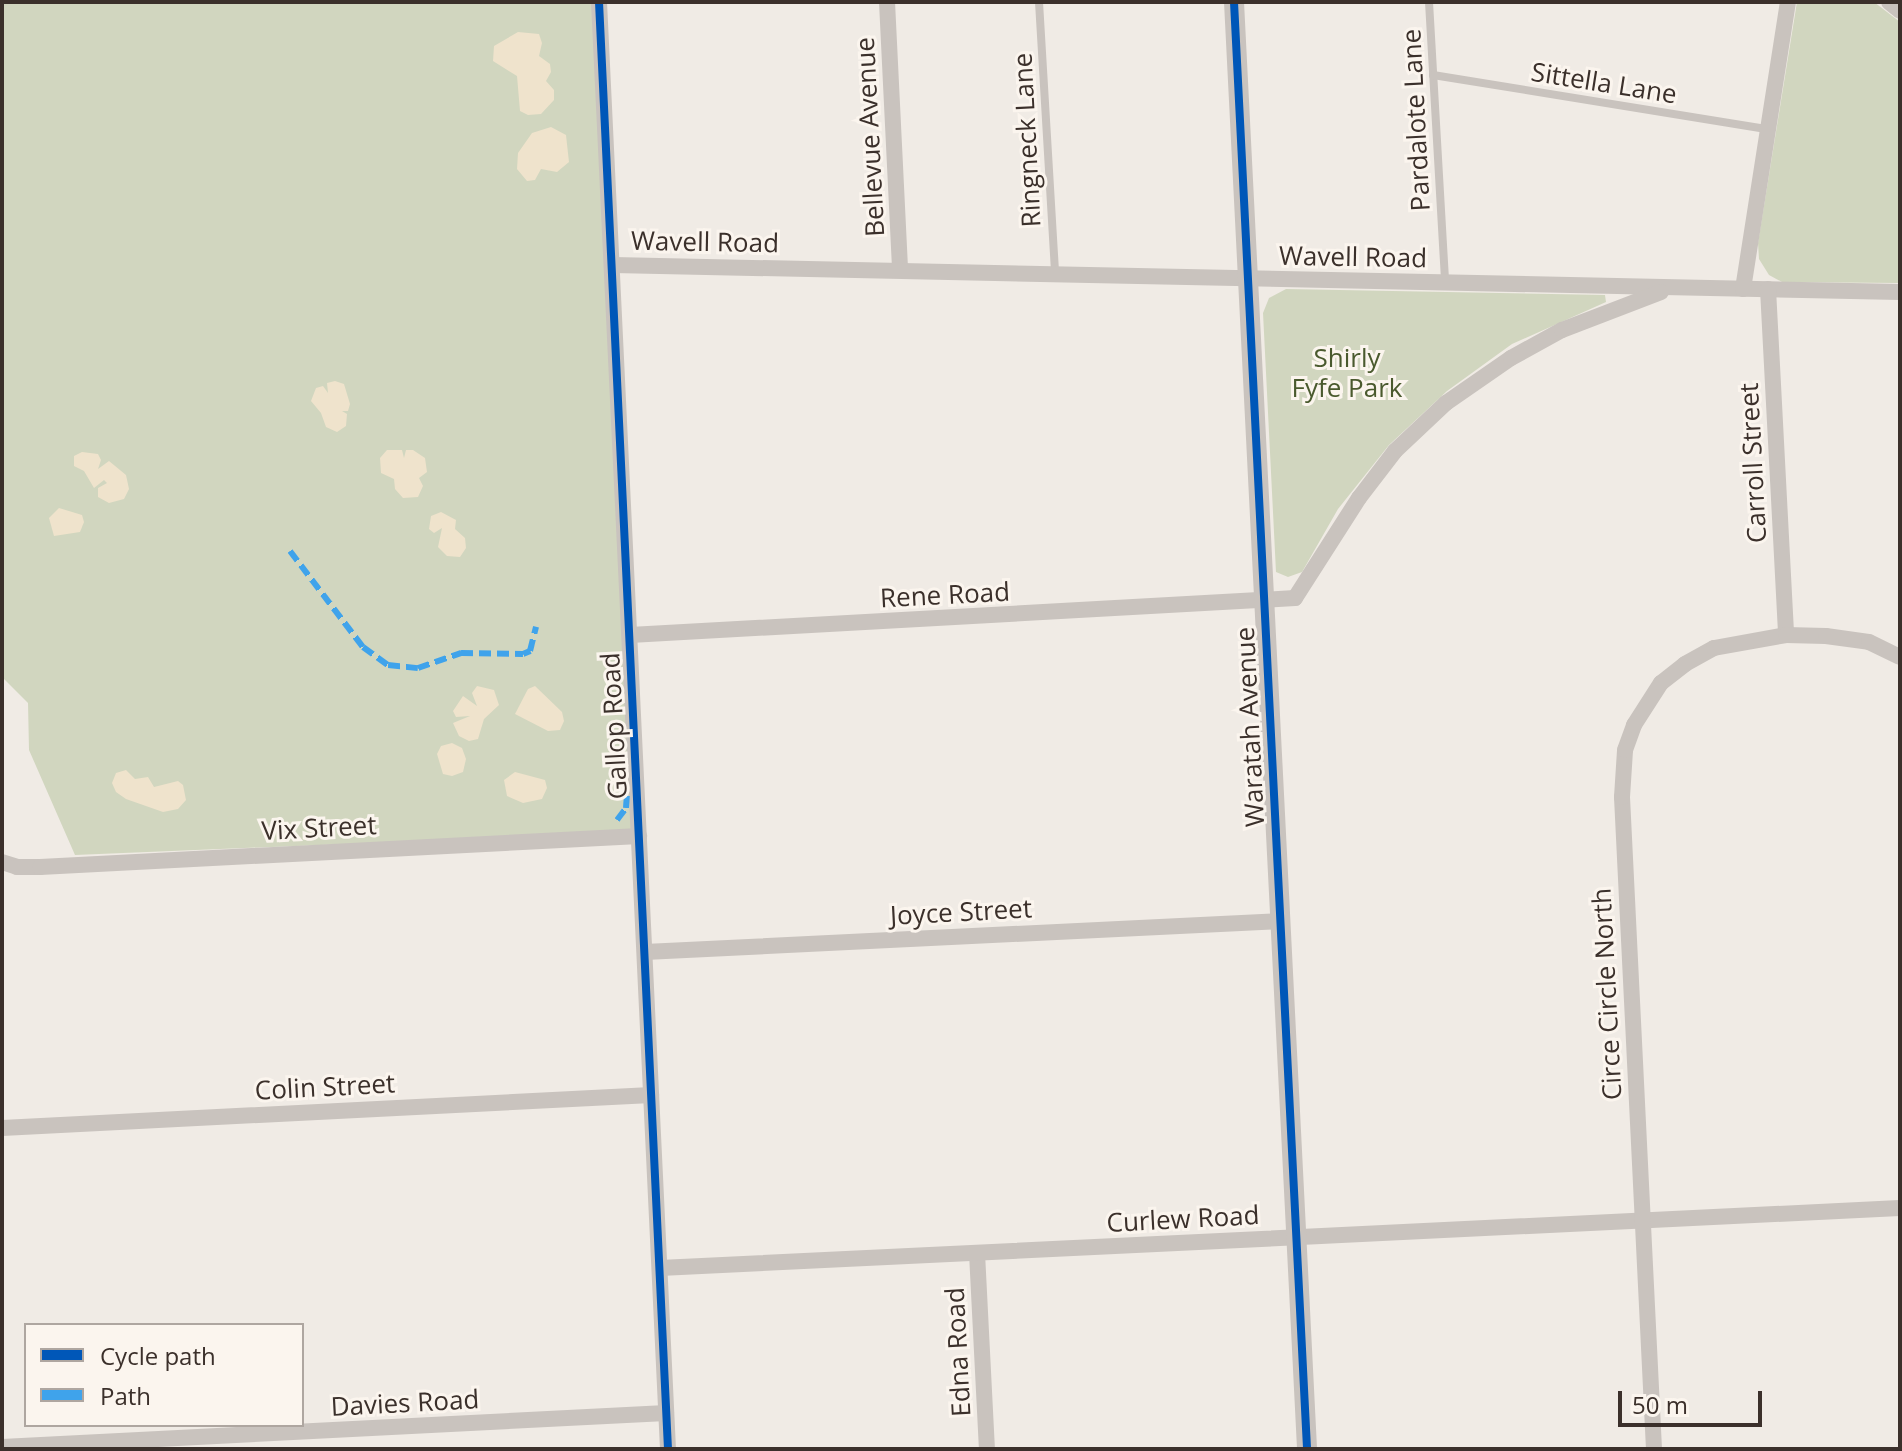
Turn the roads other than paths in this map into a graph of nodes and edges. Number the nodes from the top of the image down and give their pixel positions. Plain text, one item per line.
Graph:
1 (599, 2) edge
2 (887, 2) edge
3 (1039, 2) edge
4 (1234, 2) edge
5 (1429, 2) edge
6 (1788, 2) edge
7 (1889, 2) edge
8 (1900, 11) edge
9 (1433, 75) junction
10 (1768, 129) junction
11 (613, 265) junction
12 (900, 269) junction
13 (1055, 276) junction
14 (1248, 279) junction
15 (1445, 284) junction
16 (1673, 288) junction
17 (1743, 289) junction
18 (1768, 289) junction
19 (1900, 292) edge
20 (1263, 603) junction
21 (630, 635) junction
22 (1786, 635) junction
23 (1900, 657) edge
24 (639, 836) junction
25 (2, 862) edge
26 (1281, 921) junction
27 (645, 952) junction
28 (651, 1095) junction
29 (2, 1128) edge
30 (1900, 1208) edge
31 (1643, 1221) junction
32 (1296, 1238) junction
33 (977, 1253) junction
34 (660, 1268) junction
35 (666, 1413) junction
36 (2, 1447) edge
37 (30, 1448) edge
38 (668, 1449) edge
39 (987, 1449) edge
40 (1307, 1449) edge
41 (1654, 1449) edge

1 - 11 street, Gallop Road
2 - 12 street, Bellevue Avenue
3 - 13 lane, Ringneck Lane
4 - 14 street, Waratah Avenue
5 - 9 lane, Pardalote Lane
6 - 10 street
7 - 8 street
9 - 10 lane, Sittella Lane
9 - 15 lane, Pardalote Lane
10 - 17 street
11 - 12 street, Wavell Road
11 - 21 street, Gallop Road
12 - 13 street, Wavell Road
13 - 14 street, Wavell Road
14 - 15 street, Wavell Road
14 - 20 street, Waratah Avenue
15 - 16 street, Wavell Road
16 - 17 street, Wavell Road
16 - 20 street, Rene Road
17 - 18 street, Wavell Road
18 - 19 street, Wavell Road
18 - 22 street, Carroll Street
20 - 21 street, Rene Road
20 - 26 street, Waratah Avenue
21 - 24 street, Gallop Road
22 - 23 street, Circe Circle North
22 - 31 street, Circe Circle North
24 - 25 street, Vix Street
24 - 27 street, Gallop Road
26 - 27 street, Joyce Street
26 - 32 street, Waratah Avenue
27 - 28 street, Gallop Road
28 - 29 street, Colin Street
28 - 34 street, Gallop Road
30 - 31 street, Curlew Road
31 - 32 street, Curlew Road
31 - 41 street, Circe Circle North
32 - 33 street, Curlew Road
32 - 40 street, Waratah Avenue
33 - 34 street, Curlew Road
33 - 39 street, Edna Road
34 - 35 street, Gallop Road
35 - 37 street, Davies Road
35 - 38 street, Gallop Road
36 - 37 street, Davies Road

